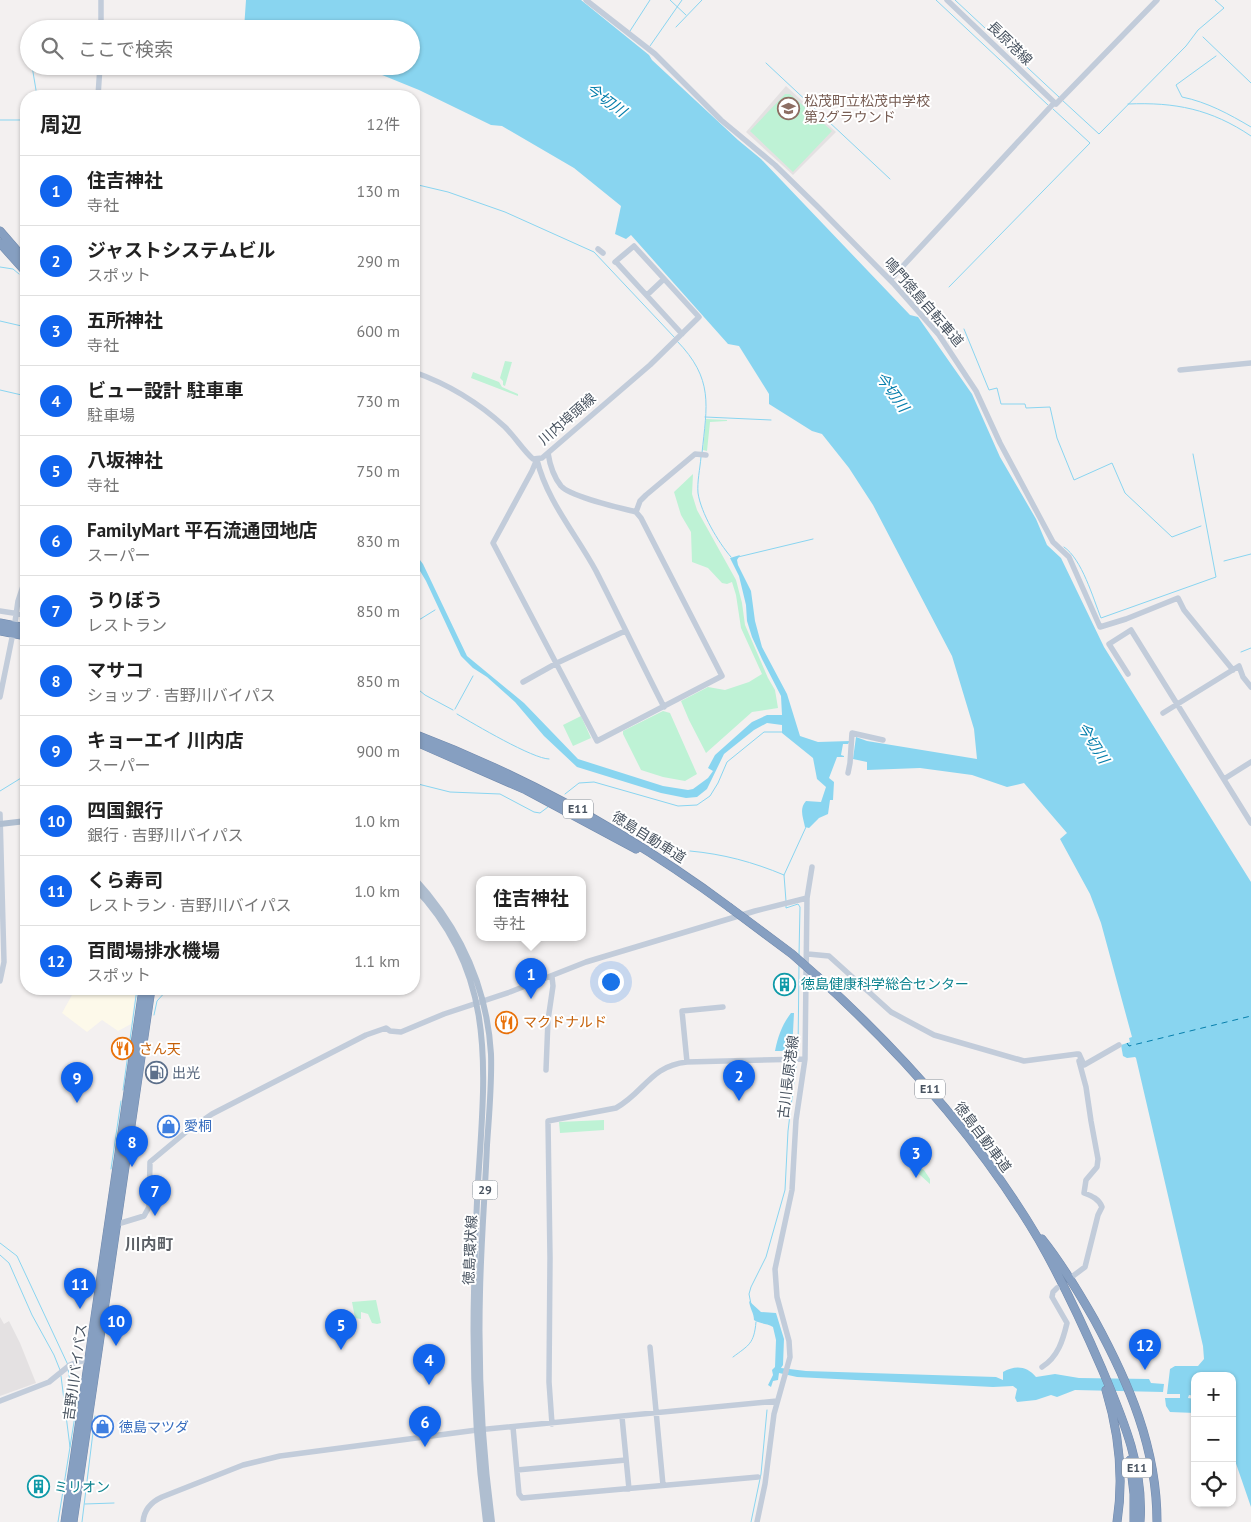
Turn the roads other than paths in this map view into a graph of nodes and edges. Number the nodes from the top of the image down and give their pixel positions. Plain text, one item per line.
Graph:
1 (102, 0) edge
2 (586, 0) edge
3 (947, 0) edge
4 (1157, 0) edge
5 (101, 20) edge
6 (99, 75) edge
7 (98, 90) edge
8 (1055, 103) junction
9 (0, 231) edge
10 (0, 243) edge
11 (20, 258) edge
12 (20, 260) edge
13 (664, 279) junction
14 (890, 280) junction
15 (647, 295) junction
16 (682, 334) junction
17 (1251, 364) edge
18 (1180, 370) dead end
19 (420, 374) edge
20 (548, 453) junction
21 (706, 455) dead end
22 (537, 459) junction
23 (636, 512) junction
24 (20, 599) edge
25 (0, 611) edge
26 (16, 613) junction
27 (20, 614) edge
28 (15, 622) dead end
29 (0, 623) edge
30 (20, 627) edge
31 (0, 631) edge
32 (625, 631) junction
33 (20, 635) edge
34 (12, 638) dead end
35 (557, 663) junction
36 (1233, 670) junction
37 (1128, 674) dead end
38 (523, 682) dead end
39 (1251, 687) edge
40 (0, 697) edge
41 (1177, 705) junction
42 (664, 707) junction
43 (1163, 713) dead end
44 (420, 737) edge
45 (883, 740) dead end
46 (420, 744) edge
47 (1251, 762) edge
48 (848, 774) dead end
49 (1224, 779) junction
50 (0, 814) edge
51 (20, 822) edge
52 (1251, 823) edge
53 (1, 824) edge
54 (812, 868) dead end
55 (420, 885) edge
56 (420, 894) edge
57 (808, 898) junction
58 (729, 907) junction
59 (808, 954) junction
60 (552, 977) junction
61 (0, 982) edge
62 (143, 995) edge
63 (149, 995) edge
64 (480, 1002) junction
65 (723, 1007) dead end
66 (1119, 1045) dead end
67 (1077, 1054) junction
68 (805, 1059) junction
69 (687, 1062) junction
70 (546, 1070) dead end
71 (1024, 1216) junction
72 (116, 1223) junction
73 (1073, 1276) dead end
74 (1058, 1288) dead end
75 (650, 1347) dead end
76 (93, 1359) junction
77 (1098, 1362) junction
78 (1042, 1367) dead end
79 (0, 1401) edge
80 (777, 1401) junction
81 (656, 1413) junction
82 (622, 1417) junction
83 (1122, 1417) junction
84 (552, 1424) junction
85 (513, 1427) junction
86 (480, 1430) junction
87 (626, 1460) junction
88 (517, 1470) junction
89 (758, 1478) dead end
90 (663, 1485) junction
91 (629, 1489) junction
92 (65, 1522) edge
93 (73, 1522) edge
94 (143, 1522) edge
95 (486, 1522) edge
96 (492, 1522) edge
97 (757, 1522) edge
98 (1117, 1522) edge
99 (1134, 1522) edge
100 (1140, 1522) edge
101 (1158, 1522) edge

1 - 5 street
2 - 14 street, 鳴門徳島自転車道
3 - 8 street, 長原港線
4 - 8 street
6 - 7 street
8 - 14 street
9 - 11 highway
10 - 12 highway
13 - 15 street
13 - 15 street
13 - 16 street, 川内埠頭線
14 - 36 street, 鳴門徳島自転車道
15 - 16 street
16 - 20 street, 川内埠頭線
17 - 18 street
19 - 22 street, 川内埠頭線
20 - 22 street, 川内埠頭線
20 - 23 street
21 - 23 street
22 - 32 street
22 - 35 street
23 - 42 street
24 - 26 street
25 - 26 street
26 - 27 street
26 - 28 street
29 - 30 highway
31 - 33 highway
32 - 35 street
32 - 42 street
34 - 40 street
35 - 38 street
35 - 42 street
36 - 39 street
36 - 41 street
37 - 41 street
41 - 43 street
41 - 49 street
44 - 58 highway, 徳島自動車道 / E11
45 - 48 street
46 - 58 highway, 徳島自動車道 / E11
47 - 49 street
49 - 52 street
50 - 53 street
51 - 53 main road
53 - 61 street
54 - 57 street, 古川長原港線
55 - 64 main road, 徳島環状線 / 29
56 - 64 main road, 徳島環状線 / 29
57 - 59 street, 古川長原港線
57 - 60 street
58 - 71 highway, 徳島自動車道 / E11, bridge
59 - 67 street
59 - 68 street, 古川長原港線
60 - 64 street
60 - 70 street
62 - 76 highway, 吉野川バイパス
63 - 72 highway, 吉野川バイパス
64 - 72 street
64 - 86 main road, 徳島環状線 / 29
65 - 69 street
66 - 67 street
67 - 73 street
68 - 69 street
68 - 80 street, 古川長原港線
69 - 84 street
71 - 77 highway, 徳島自動車道 / E11
71 - 101 highway
72 - 76 highway, 吉野川バイパス
74 - 78 street
75 - 81 street
76 - 79 street
76 - 92 highway, 吉野川バイパス
76 - 93 highway, 吉野川バイパス
77 - 83 highway, 徳島自動車道 / E11
77 - 98 highway
80 - 81 street
80 - 97 street, 古川長原港線
81 - 82 street
81 - 90 street
82 - 84 street
82 - 87 street
83 - 99 highway, 徳島自動車道 / E11
83 - 100 highway, 徳島自動車道 / E11
84 - 85 street
85 - 86 street
85 - 88 street
86 - 94 street
86 - 95 main road, 徳島環状線 / 29
86 - 96 main road, 徳島環状線 / 29
87 - 88 street
87 - 91 street
88 - 91 street
89 - 90 street
90 - 91 street

